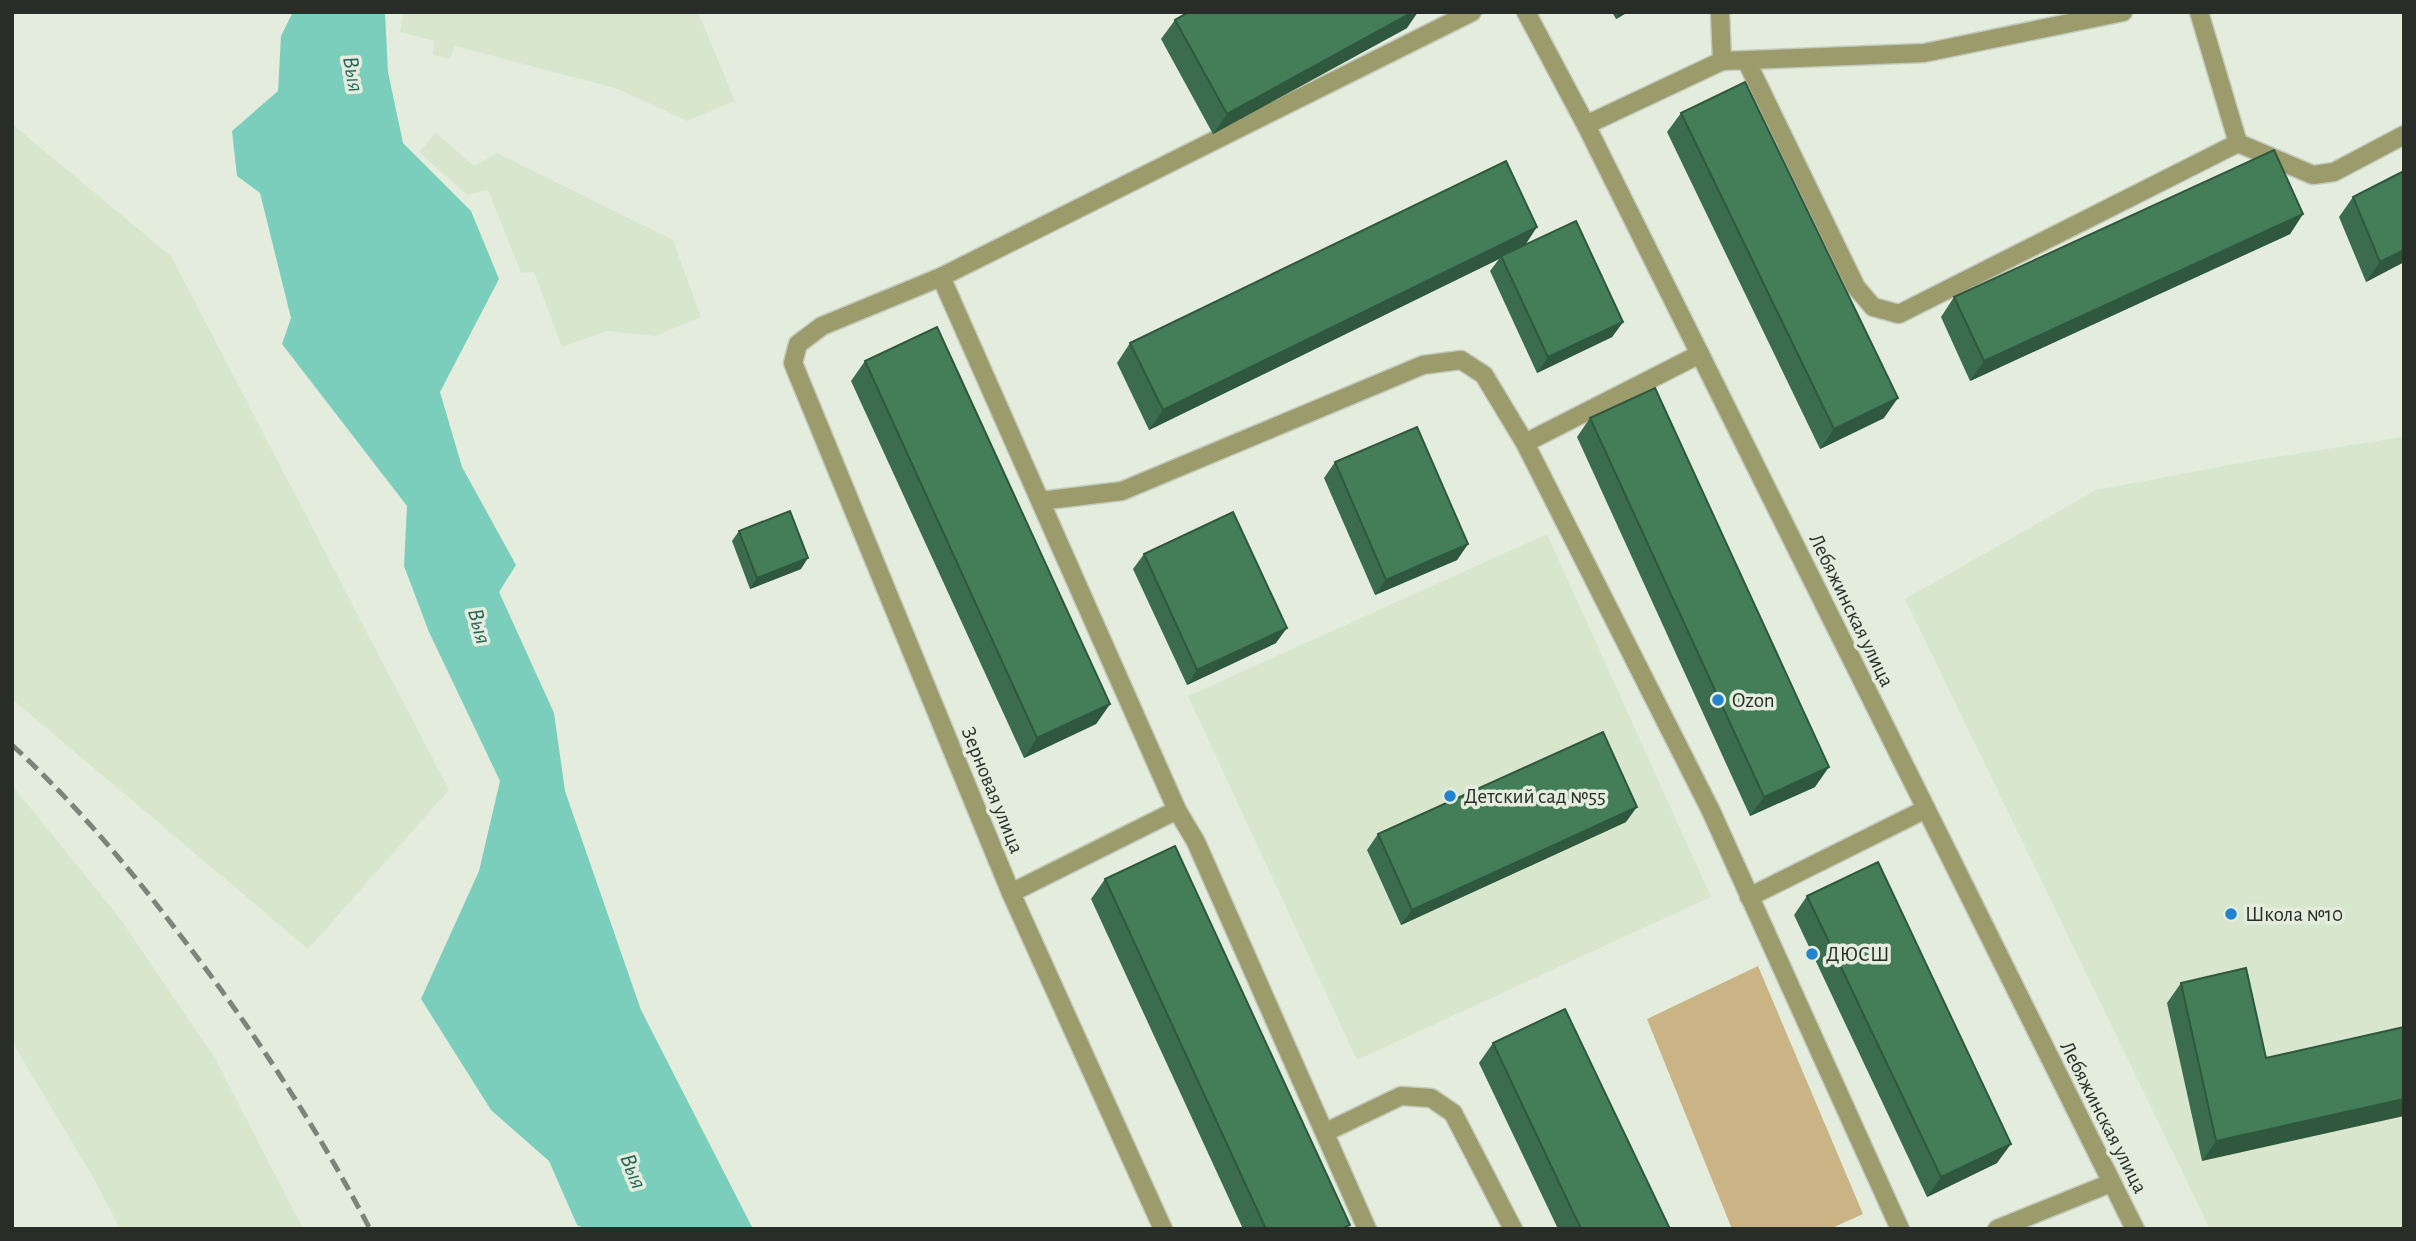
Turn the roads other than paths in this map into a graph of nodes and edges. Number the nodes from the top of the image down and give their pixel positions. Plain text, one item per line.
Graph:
1 (1472, 12) edge
2 (1526, 12) edge
3 (1720, 12) edge
4 (2123, 12) edge
5 (2199, 12) edge
6 (1746, 60) junction
7 (1723, 61) junction
8 (1586, 125) junction
9 (2404, 135) edge
10 (2238, 143) junction
11 (941, 277) junction
12 (1700, 354) junction
13 (1525, 443) junction
14 (1040, 501) junction
15 (1926, 809) junction
16 (1177, 810) junction
17 (1011, 893) junction
18 (1749, 897) junction
19 (1326, 1132) junction
20 (2111, 1182) junction
21 (1163, 1229) edge
22 (1367, 1229) edge
23 (1513, 1229) edge
24 (1900, 1229) edge
25 (1997, 1229) edge
26 (2135, 1229) edge

1 - 11 street
2 - 8 street, Лебяжинская улица
3 - 7 street
4 - 6 street
5 - 10 street
6 - 7 street
6 - 10 street
7 - 8 street
8 - 12 street, Лебяжинская улица
9 - 10 street
11 - 14 street
11 - 17 street, Зерновая улица
12 - 13 street
12 - 15 street, Лебяжинская улица
13 - 14 street
13 - 18 street
14 - 16 street
15 - 18 street
15 - 20 street, Лебяжинская улица
16 - 17 street
16 - 19 street
17 - 21 street, Зерновая улица
18 - 24 street
19 - 22 street
19 - 23 street
20 - 25 street
20 - 26 street, Лебяжинская улица

